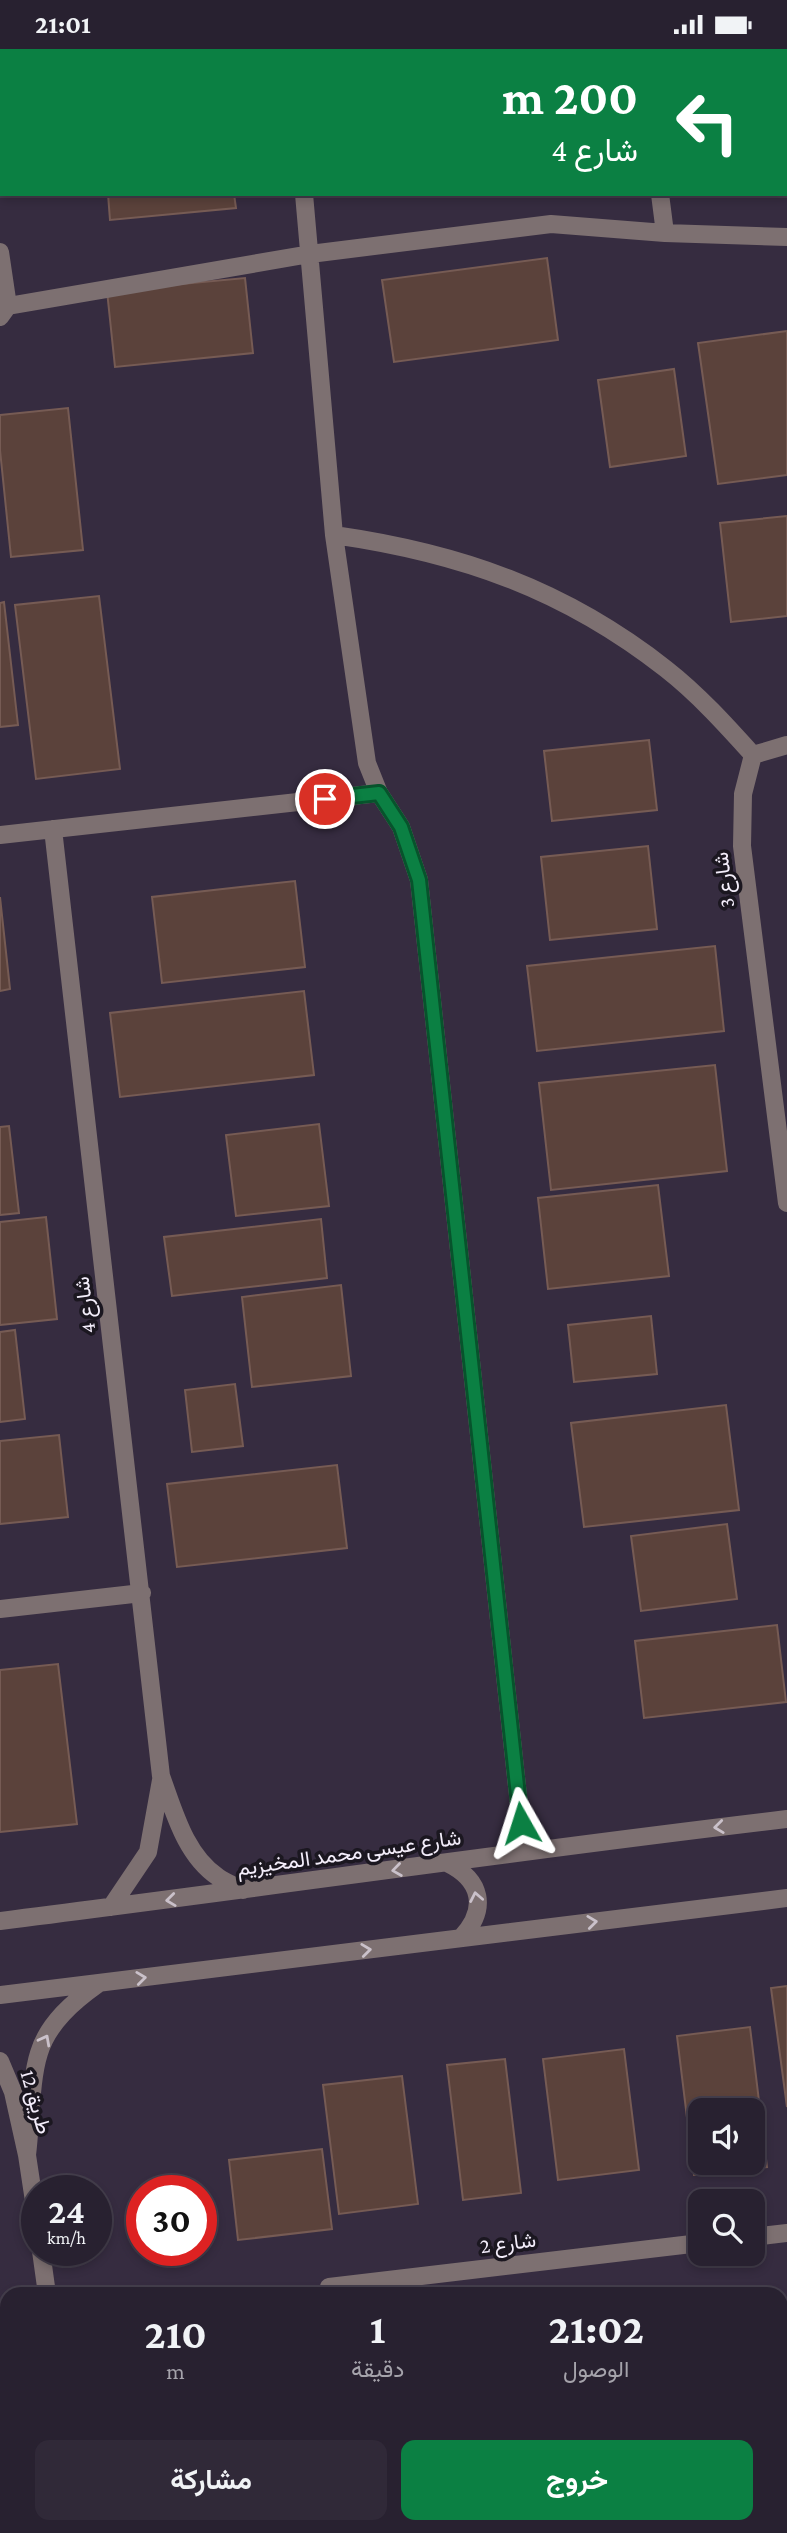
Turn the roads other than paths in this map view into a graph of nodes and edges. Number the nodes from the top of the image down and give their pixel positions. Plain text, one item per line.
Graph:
1 (303, 196) edge
2 (660, 196) edge
3 (665, 233) junction
4 (787, 237) edge
5 (0, 252) edge
6 (310, 254) junction
7 (4, 311) edge
8 (334, 535) junction
9 (787, 745) edge
10 (753, 755) junction
11 (379, 793) junction
12 (53, 829) junction
13 (0, 835) edge
14 (787, 1203) edge
15 (142, 1593) junction
16 (0, 1609) edge
17 (161, 1776) junction
18 (787, 1819) edge
19 (524, 1851) junction
20 (447, 1863) junction
21 (243, 1890) junction
22 (787, 1898) edge
23 (111, 1907) junction
24 (0, 1921) edge
25 (461, 1938) junction
26 (99, 1983) junction
27 (0, 1995) edge
28 (0, 2061) edge
29 (27, 2155) junction
30 (30, 2175) edge
31 (787, 2233) edge
32 (765, 2236) edge
33 (688, 2244) edge
34 (43, 2266) edge
35 (46, 2287) edge
36 (329, 2287) edge

1 - 6 street
2 - 3 street
3 - 4 street
3 - 6 street
5 - 7 street
6 - 7 street
6 - 8 street
8 - 10 street
8 - 11 street
9 - 10 street
10 - 14 street, شارع 3
11 - 12 street
11 - 19 street
12 - 13 street
12 - 15 street, شارع 4
15 - 16 street
15 - 17 street, شارع 4
17 - 21 street, شارع 4
17 - 23 street, شارع 4
18 -> 19 street, شارع عيسى محمد المخيزيم
19 - 20 street, شارع عيسى محمد المخيزيم
20 -> 21 street, شارع عيسى محمد المخيزيم
25 -> 20 street
21 -> 23 street, شارع عيسى محمد المخيزيم
25 -> 22 street
23 - 24 street, شارع عيسى محمد المخيزيم
26 -> 25 street
26 - 27 street
29 -> 26 street, طريق 12
28 - 29 street, طريق 12
29 - 30 street, طريق 12
31 - 32 street
33 - 36 street, شارع 2
34 - 35 street

